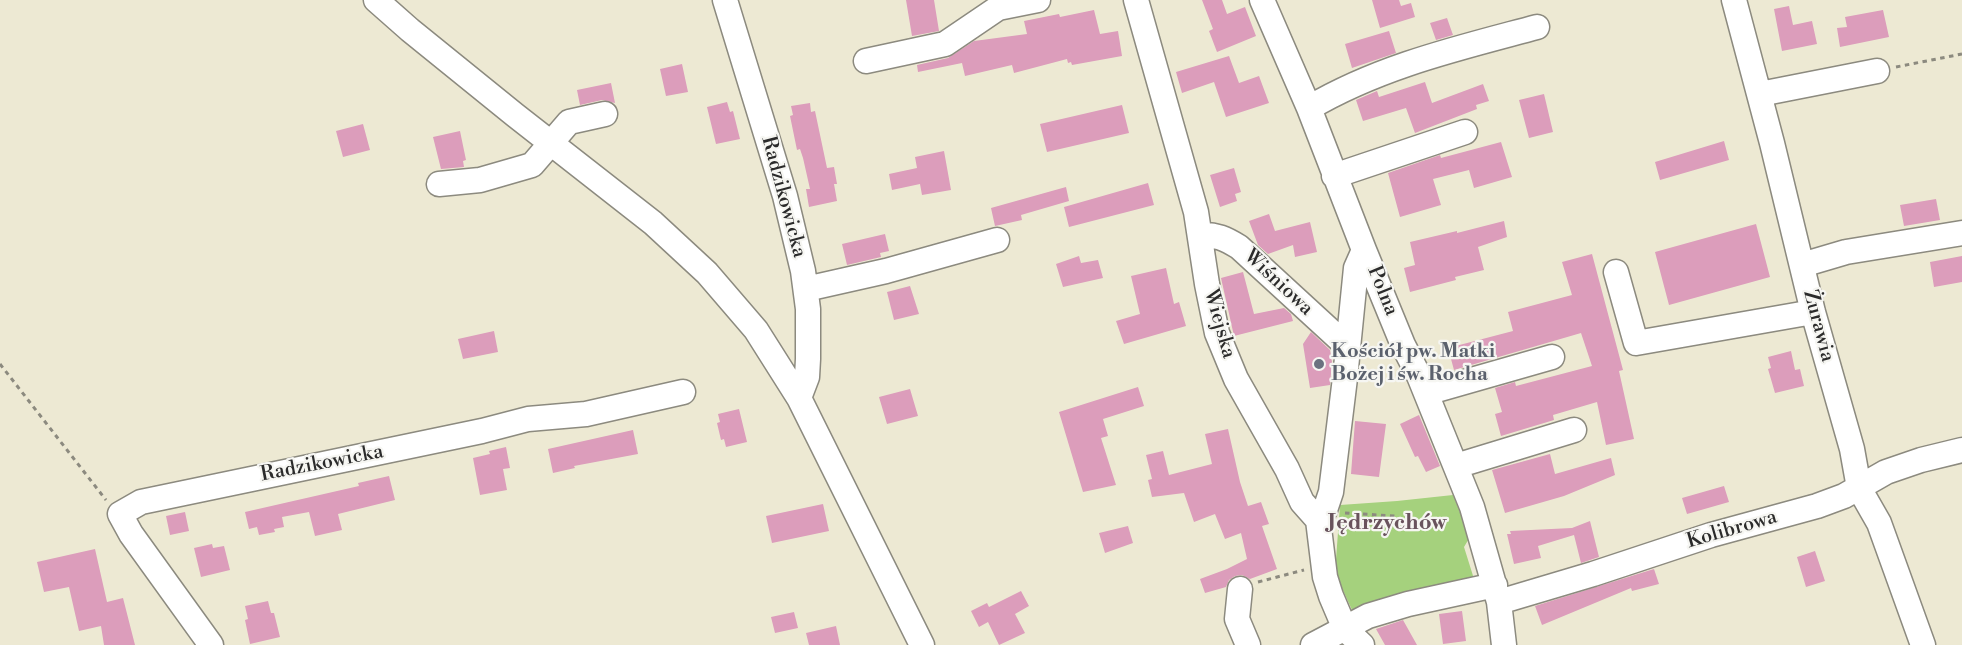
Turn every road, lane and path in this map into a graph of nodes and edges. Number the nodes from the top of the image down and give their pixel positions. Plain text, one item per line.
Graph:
1 (376, 0) edge
2 (725, 0) edge
3 (1038, 0) edge
4 (1136, 0) edge
5 (1262, 0) edge
6 (1734, 0) edge
7 (1537, 27) dead end
8 (1962, 54) edge
9 (866, 61) dead end
10 (1877, 71) joint
11 (1760, 94) junction
12 (1309, 108) junction
13 (605, 114) dead end
14 (1465, 132) dead end
15 (551, 143) junction
16 (1334, 176) junction
17 (439, 184) dead end
18 (1962, 233) edge
19 (1200, 235) junction
20 (997, 240) dead end
21 (1364, 250) junction
22 (1802, 265) junction
23 (1616, 273) dead end
24 (806, 289) junction
25 (1813, 312) junction
26 (1348, 347) junction
27 (1552, 357) dead end
28 (0, 363) edge
29 (683, 393) dead end
30 (1426, 393) junction
31 (799, 398) junction
32 (1574, 430) dead end
33 (1962, 450) edge
34 (1456, 466) junction
35 (1859, 488) junction
36 (120, 514) junction
37 (1322, 515) junction
38 (1395, 516) dead end
39 (1323, 566) junction
40 (1240, 590) joint
41 (1497, 593) junction
42 (1353, 637) edge
43 (211, 645) edge
44 (922, 645) edge
45 (1248, 645) edge
46 (1313, 645) edge
47 (1504, 645) edge
48 (1923, 645) edge

1 - 15 street
2 - 24 street, Radzikowicka
3 - 9 street
4 - 19 street, Wiejska
5 - 12 street, Polna
6 - 11 street, Żurawia
7 - 12 street
8 - 10 path
10 - 11 street
11 - 22 street, Żurawia
12 - 16 street, Polna
13 - 15 street
14 - 16 street
15 - 17 street
15 - 31 street
16 - 21 street, Polna
18 - 22 street
19 - 26 street, Wiśniowa
19 - 37 street, Wiejska
20 - 24 street
21 - 26 street
21 - 30 street, Polna
22 - 25 street, Żurawia
23 - 25 street
24 - 31 street, Radzikowicka
25 - 35 street, Żurawia
26 - 37 street
27 - 30 street
28 - 36 path
29 - 36 street, Radzikowicka
30 - 34 street, Polna
31 - 44 street
32 - 34 street
33 - 35 street, Kolibrowa
34 - 41 street, Polna
35 - 41 street, Kolibrowa
35 - 48 street, Żurawia
36 - 43 street
37 - 38 path
37 - 39 street
39 - 40 path
39 - 42 street
40 - 45 street
41 - 42 street
41 - 47 street, Polna
42 - 46 street

